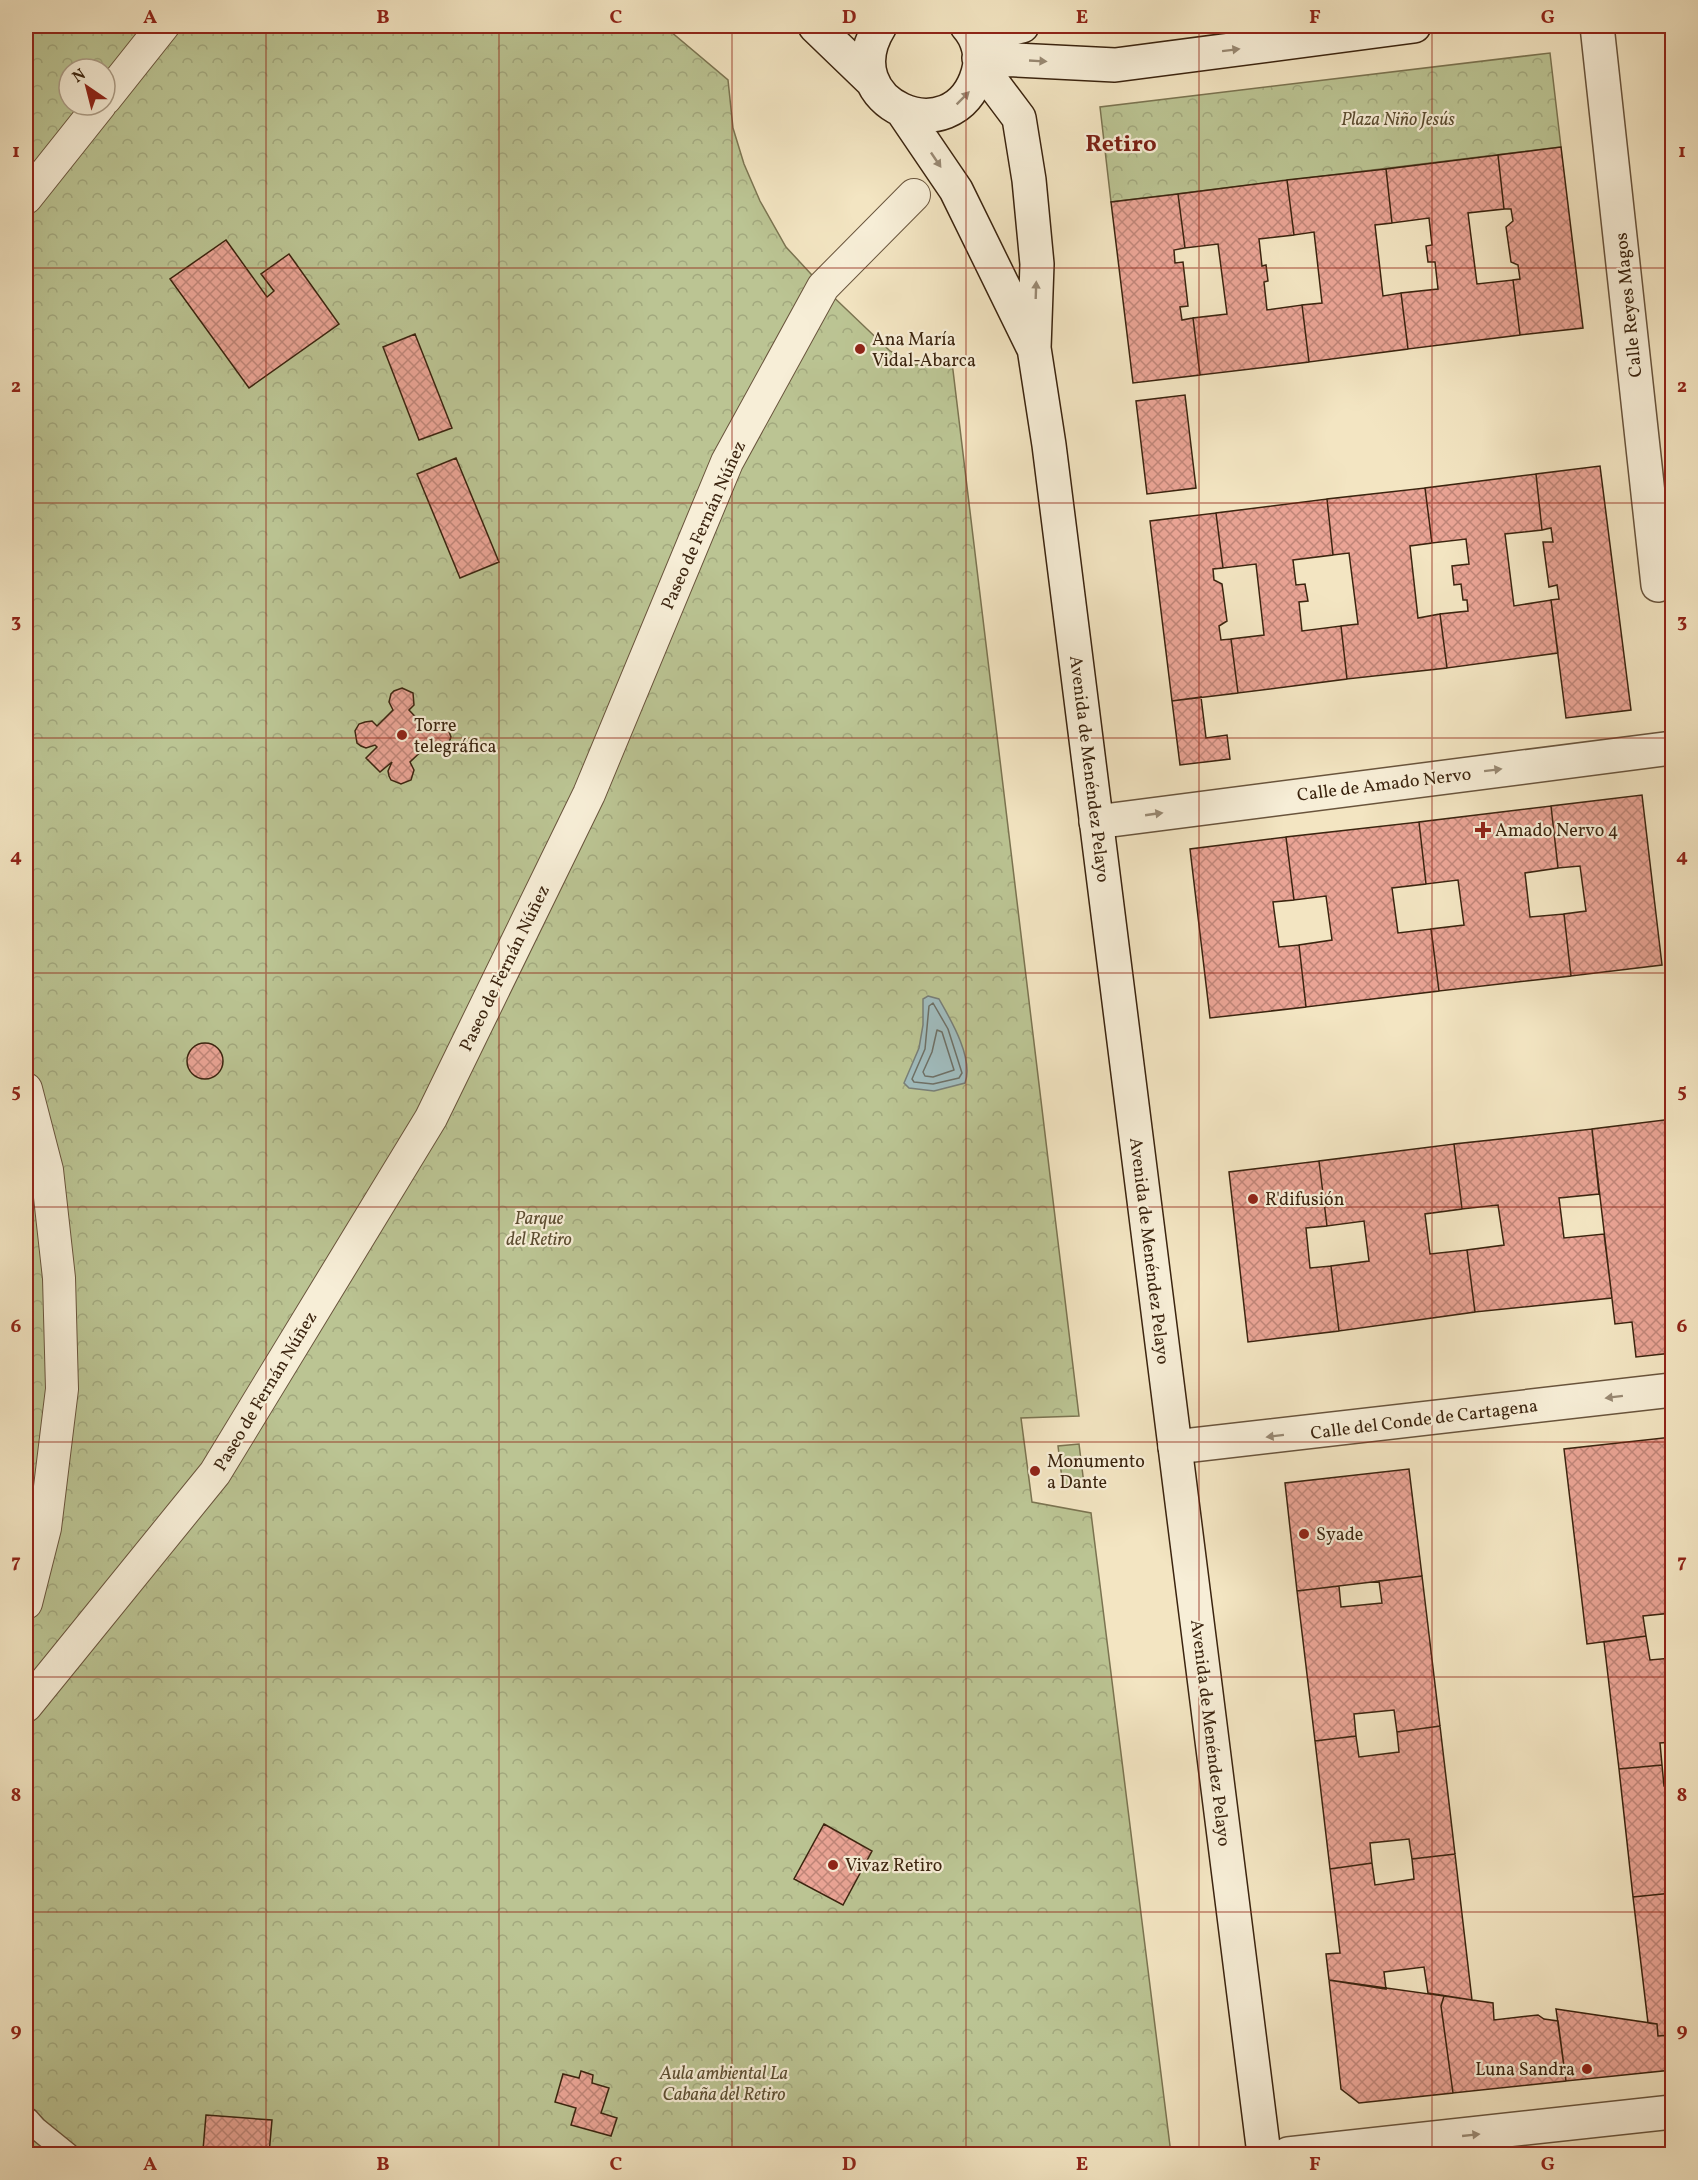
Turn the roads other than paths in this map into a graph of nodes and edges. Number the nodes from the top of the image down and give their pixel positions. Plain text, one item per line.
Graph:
1 (163, 26) edge
2 (815, 26) edge
3 (880, 26) edge
4 (1022, 26) edge
5 (1414, 26) edge
6 (1597, 26) edge
7 (975, 41) edge
8 (871, 80) junction
9 (117, 84) edge
10 (903, 111) junction
11 (90, 117) edge
12 (914, 195) dead end
13 (26, 198) edge
14 (1034, 348) junction
15 (1658, 585) dead end
16 (1672, 748) edge
17 (1096, 822) junction
18 (26, 1089) edge
19 (1672, 1390) edge
20 (1175, 1447) junction
21 (26, 1603) edge
22 (26, 1706) edge
23 (1672, 2112) edge
24 (28, 2119) dead end
25 (68, 2154) edge
26 (1264, 2154) edge
27 (1288, 2154) edge

1 - 9 street
2 - 8 main road
3 - 8 main road
4 - 7 main road
7 -> 5 main road
6 - 15 main road, Calle Reyes Magos
10 -> 7 main road
14 -> 7 main road, Avenida de Menéndez Pelayo
8 - 10 main road
10 -> 14 main road, Avenida de Menéndez Pelayo
11 - 13 street
12 - 22 street, Paseo de Fernán Núñez
14 - 17 main road, Avenida de Menéndez Pelayo
17 -> 16 main road, Calle de Amado Nervo
17 - 20 main road, Avenida de Menéndez Pelayo
18 - 21 street
19 -> 20 main road, Calle del Conde de Cartagena
20 - 26 main road, Avenida de Menéndez Pelayo
27 -> 23 main road
24 - 25 lane

